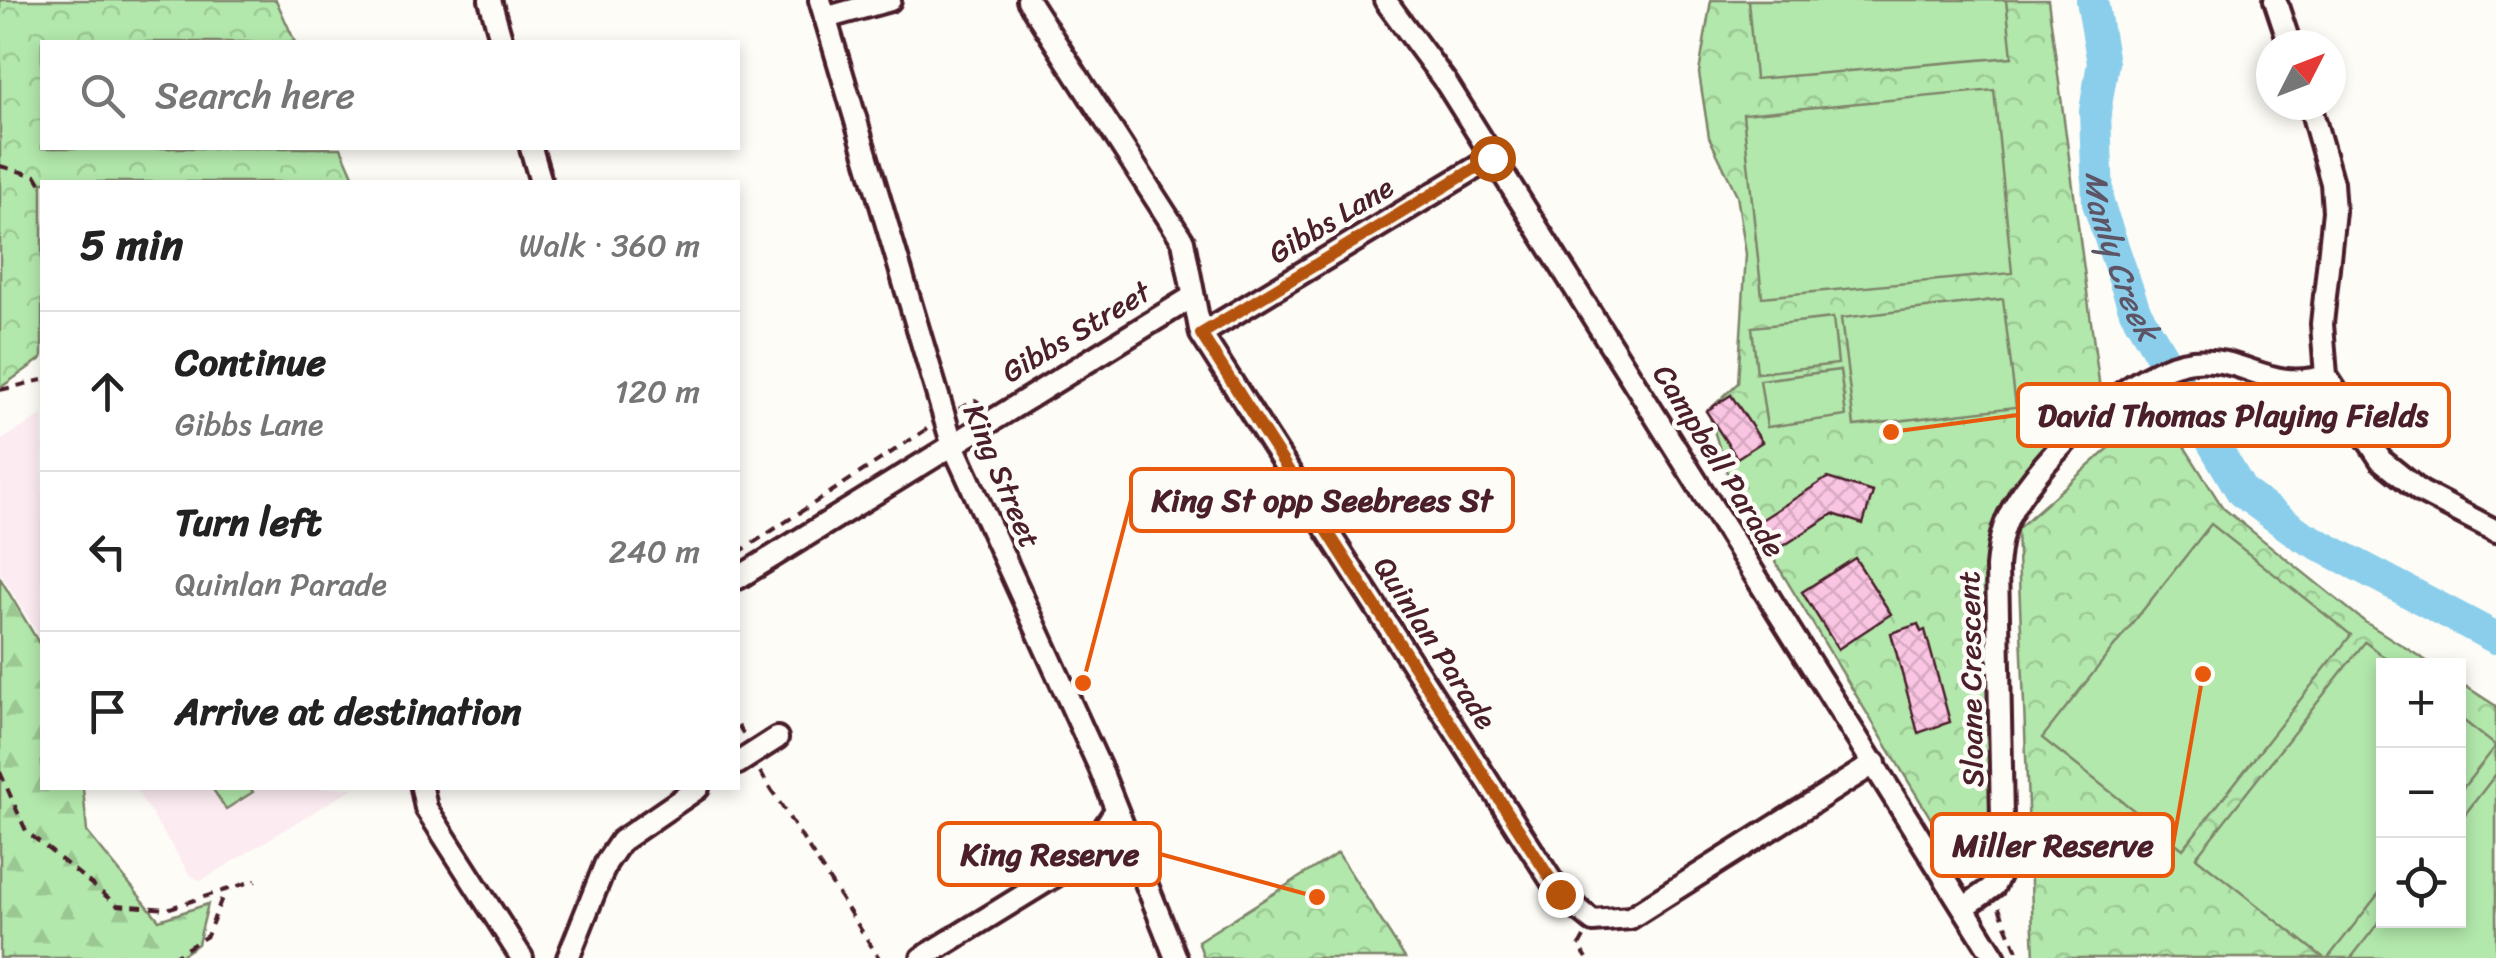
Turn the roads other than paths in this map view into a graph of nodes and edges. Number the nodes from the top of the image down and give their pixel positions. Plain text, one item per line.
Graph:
1 (490, 0) edge
2 (890, 0) edge
3 (1028, 0) edge
4 (1385, 0) edge
5 (2275, 0) edge
6 (823, 9) edge
7 (2285, 30) edge
8 (501, 40) edge
9 (2314, 120) edge
10 (532, 150) edge
11 (1492, 158) junction
12 (540, 180) edge
13 (1192, 298) junction
14 (1201, 334) junction
15 (2326, 376) junction
16 (952, 444) junction
17 (2496, 531) edge
18 (740, 577) edge
19 (777, 738) dead end
20 (744, 759) edge
21 (1874, 763) junction
22 (695, 790) edge
23 (415, 791) edge
24 (1116, 810) junction
25 (1084, 858) junction
26 (1137, 859) junction
27 (1965, 907) junction
28 (522, 958) edge
29 (568, 958) edge
30 (922, 958) edge
31 (1176, 958) edge
32 (1994, 958) edge

1 - 8 street
2 - 6 street
3 - 13 street, Quinlan Parade
4 - 11 street, Campbell Parade
5 - 7 street
6 - 16 street, King Street
9 - 15 street
10 - 12 street
11 - 14 street, Gibbs Lane
11 - 21 street, Campbell Parade
13 - 14 street, Quinlan Parade
13 - 16 street, Gibbs Street
14 - 21 street, Quinlan Parade
15 - 17 street
15 - 27 street, Sloane Crescent
16 - 18 street, Gibbs Street
16 - 24 street, King Street
19 - 20 street
21 - 27 street, Campbell Parade
22 - 29 street
23 - 28 street
24 - 25 street
24 - 26 street, King Street
25 - 26 street
25 - 30 street
26 - 31 street, King Street
27 - 32 street, Campbell Parade

